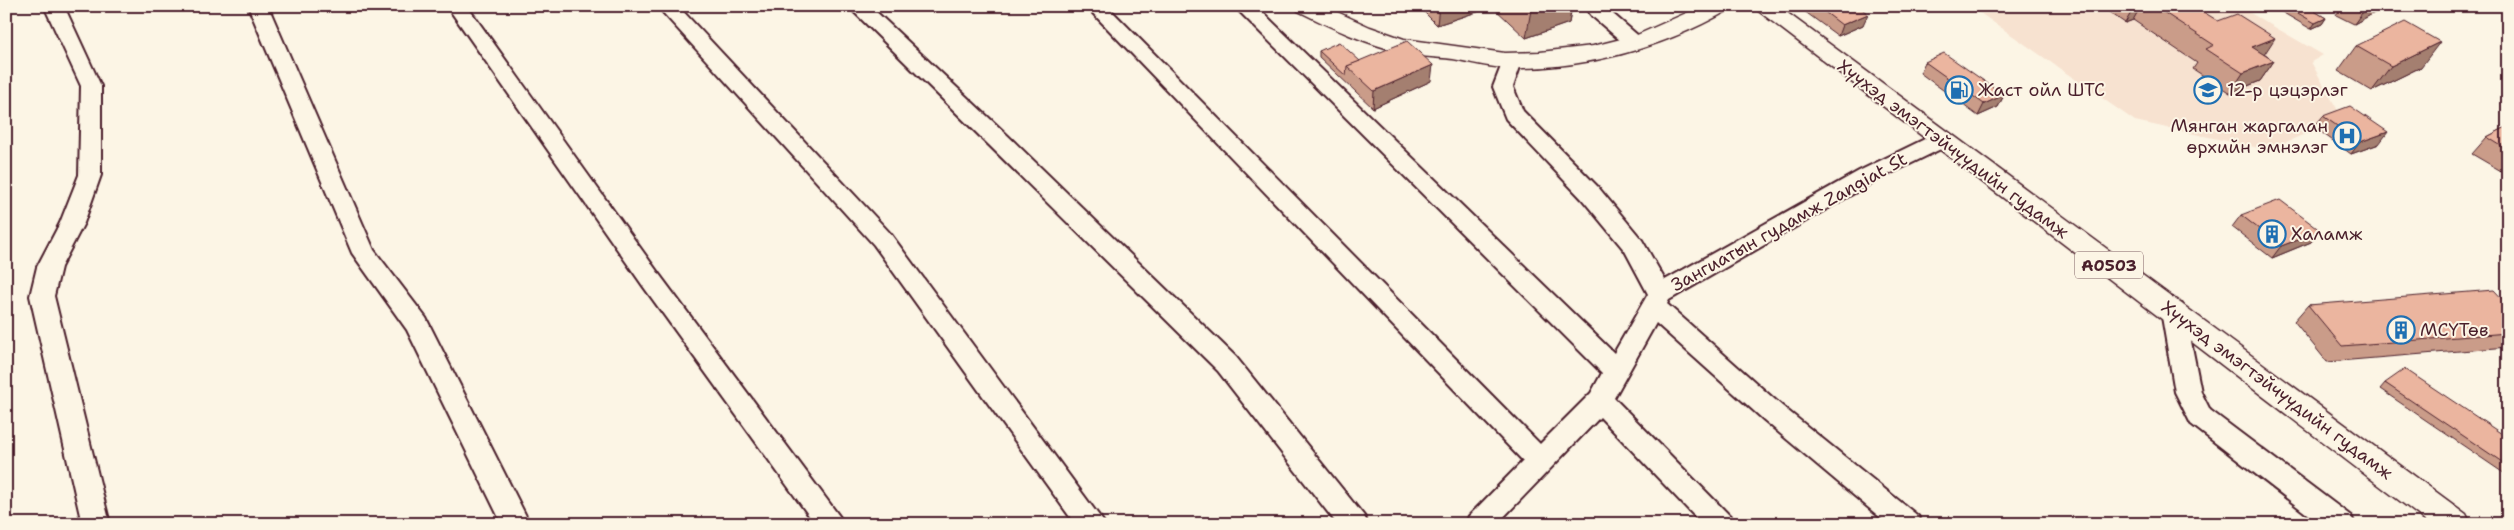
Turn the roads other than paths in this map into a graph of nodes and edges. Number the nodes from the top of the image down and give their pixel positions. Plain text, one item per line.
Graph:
1 (54, 6) edge
2 (258, 6) edge
3 (457, 6) edge
4 (667, 6) edge
5 (1096, 6) edge
6 (1244, 6) edge
7 (1306, 6) edge
8 (1719, 6) edge
9 (1764, 6) edge
10 (870, 9) edge
11 (1599, 12) dead end
12 (1635, 43) junction
13 (1514, 54) junction
14 (1941, 140) junction
15 (1662, 295) junction
16 (2172, 311) junction
17 (1616, 371) junction
18 (1600, 400) junction
19 (1540, 461) junction
20 (96, 524) edge
21 (516, 524) edge
22 (831, 524) edge
23 (1091, 524) edge
24 (1354, 524) edge
25 (1479, 524) edge
26 (1720, 524) edge
27 (1908, 524) edge
28 (2341, 524) edge
29 (2455, 524) edge

1 - 20 street
2 - 21 street
3 - 22 street
4 - 23 street
5 - 19 street
6 - 17 street
7 - 13 main road
8 - 12 main road
9 - 14 main road, Хүүхэд эмэгтэйчүүдийн гудамж / A0503
10 - 24 street
11 - 12 street
12 - 13 main road
13 - 15 street
14 - 15 street, Зангиатын гудамж Zangiat St
14 - 16 main road, Хүүхэд эмэгтэйчүүдийн гудамж / A0503
15 - 17 street
15 - 27 street
16 - 28 street
16 - 29 main road, Хүүхэд эмэгтэйчүүдийн гудамж / A0503
17 - 18 street
18 - 19 street
18 - 26 street
19 - 25 street

